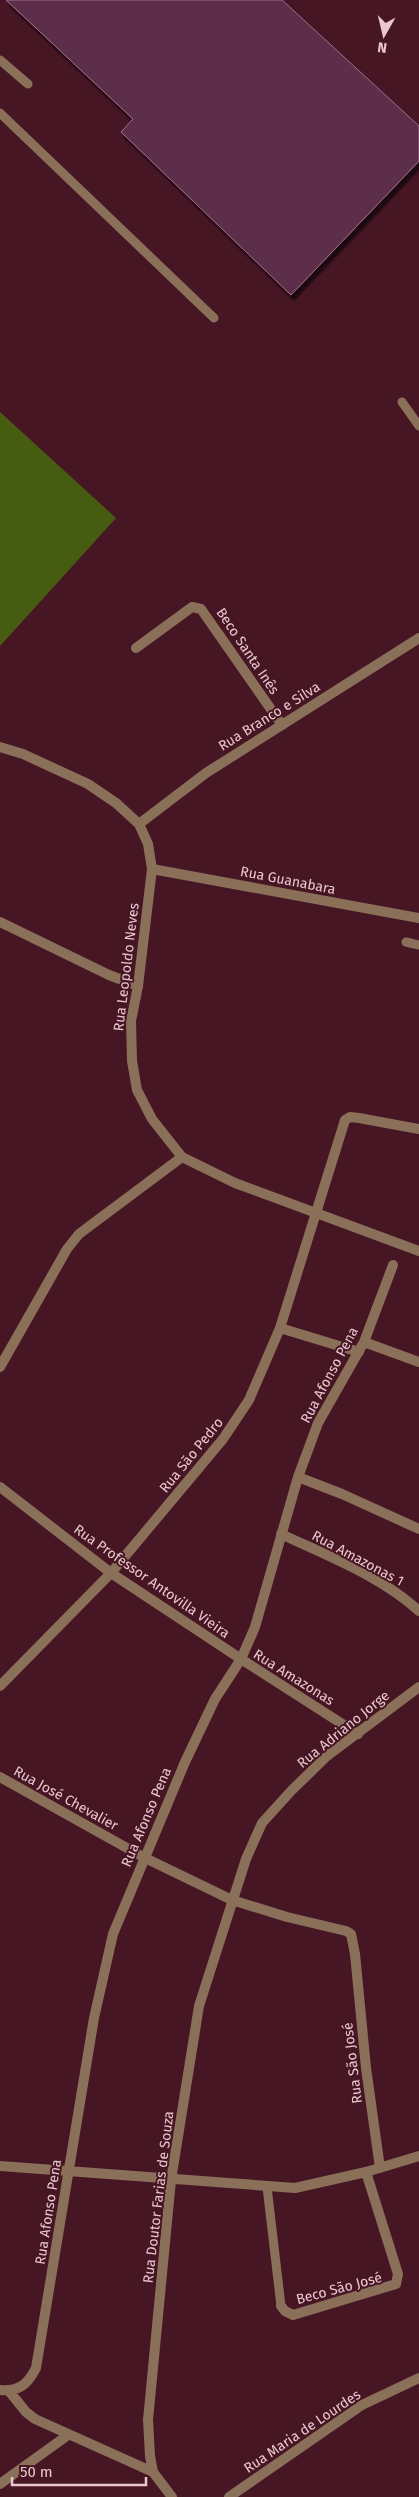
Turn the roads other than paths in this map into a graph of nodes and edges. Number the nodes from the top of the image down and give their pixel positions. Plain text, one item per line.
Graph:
1 (0, 60) edge
2 (28, 84) dead end
3 (0, 113) edge
4 (214, 318) dead end
5 (402, 402) dead end
6 (419, 426) edge
7 (419, 638) edge
8 (136, 648) dead end
9 (282, 725) junction
10 (0, 747) edge
11 (139, 824) junction
12 (152, 869) junction
13 (419, 918) edge
14 (0, 922) edge
15 (406, 942) dead end
16 (419, 944) edge
17 (138, 986) junction
18 (419, 1130) edge
19 (182, 1157) junction
20 (315, 1211) junction
21 (419, 1251) edge
22 (393, 1265) dead end
23 (280, 1328) junction
24 (364, 1342) junction
25 (359, 1352) junction
26 (419, 1362) edge
27 (0, 1367) edge
28 (298, 1477) junction
29 (0, 1487) edge
30 (419, 1529) edge
31 (281, 1534) junction
32 (111, 1573) junction
33 (419, 1611) edge
34 (241, 1659) junction
35 (0, 1686) edge
36 (419, 1687) edge
37 (358, 1734) junction
38 (0, 1776) edge
39 (144, 1857) junction
40 (232, 1900) junction
41 (355, 1954) joint
42 (419, 2156) edge
43 (0, 2166) edge
44 (380, 2168) junction
45 (68, 2172) junction
46 (366, 2172) junction
47 (171, 2180) junction
48 (267, 2187) junction
49 (281, 2306) joint
50 (419, 2378) edge
51 (4, 2390) edge
52 (68, 2435) junction
53 (154, 2472) junction
54 (0, 2484) edge
55 (172, 2497) edge
56 (229, 2497) edge

1 - 2 lane
3 - 4 lane
5 - 6 lane
7 - 9 street, Rua Branco e Silva
8 - 9 street, Beco Santa Inês
9 - 11 street, Rua Branco e Silva
10 - 11 street, Rua Leopoldo Neves
11 - 12 street, Rua Leopoldo Neves
12 - 13 street, Rua Guanabara
12 - 17 street, Rua Leopoldo Neves
14 - 17 street
15 - 16 lane
17 - 19 street, Rua Leopoldo Neves
18 - 20 street, Rua São Pedro
19 - 20 street, Rua Leopoldo Neves
19 - 27 street
20 - 21 street, Rua Leopoldo Neves
20 - 23 street, Rua São Pedro
22 - 24 street, Rua Afonso Pena
23 - 25 street
23 - 32 street, Rua São Pedro
24 - 25 street, Rua Afonso Pena
24 - 26 street
25 - 28 street, Rua Afonso Pena
28 - 30 street
28 - 31 street, Rua Afonso Pena
29 - 32 street, Rua Professor Antovilla Vieira
31 - 33 street, Rua Amazonas 1
31 - 34 street, Rua Afonso Pena
32 - 34 street, Rua Professor Antovilla Vieira
32 - 35 street, Rua São Pedro
34 - 37 street, Rua Amazonas
34 - 39 street, Rua Afonso Pena
36 - 37 street, Rua Adriano Jorge
37 - 40 street, Rua Adriano Jorge
38 - 39 street, Rua José Chevalier
39 - 40 street, Rua José Chevalier
39 - 45 street, Rua Afonso Pena
40 - 41 street, Rua José Chevalier
40 - 47 street, Rua Doutor Farias de Souza
41 - 44 street, Rua São José
42 - 44 street
43 - 45 street
44 - 46 street
45 - 47 street
45 - 51 street, Rua Afonso Pena
46 - 48 street
46 - 49 street, Beco São José
47 - 48 street
47 - 53 street, Rua Doutor Farias de Souza
48 - 49 lane
50 - 56 street, Rua Maria de Lourdes
51 - 52 street
52 - 53 street
52 - 54 street
53 - 55 street, Rua Doutor Farias de Souza

